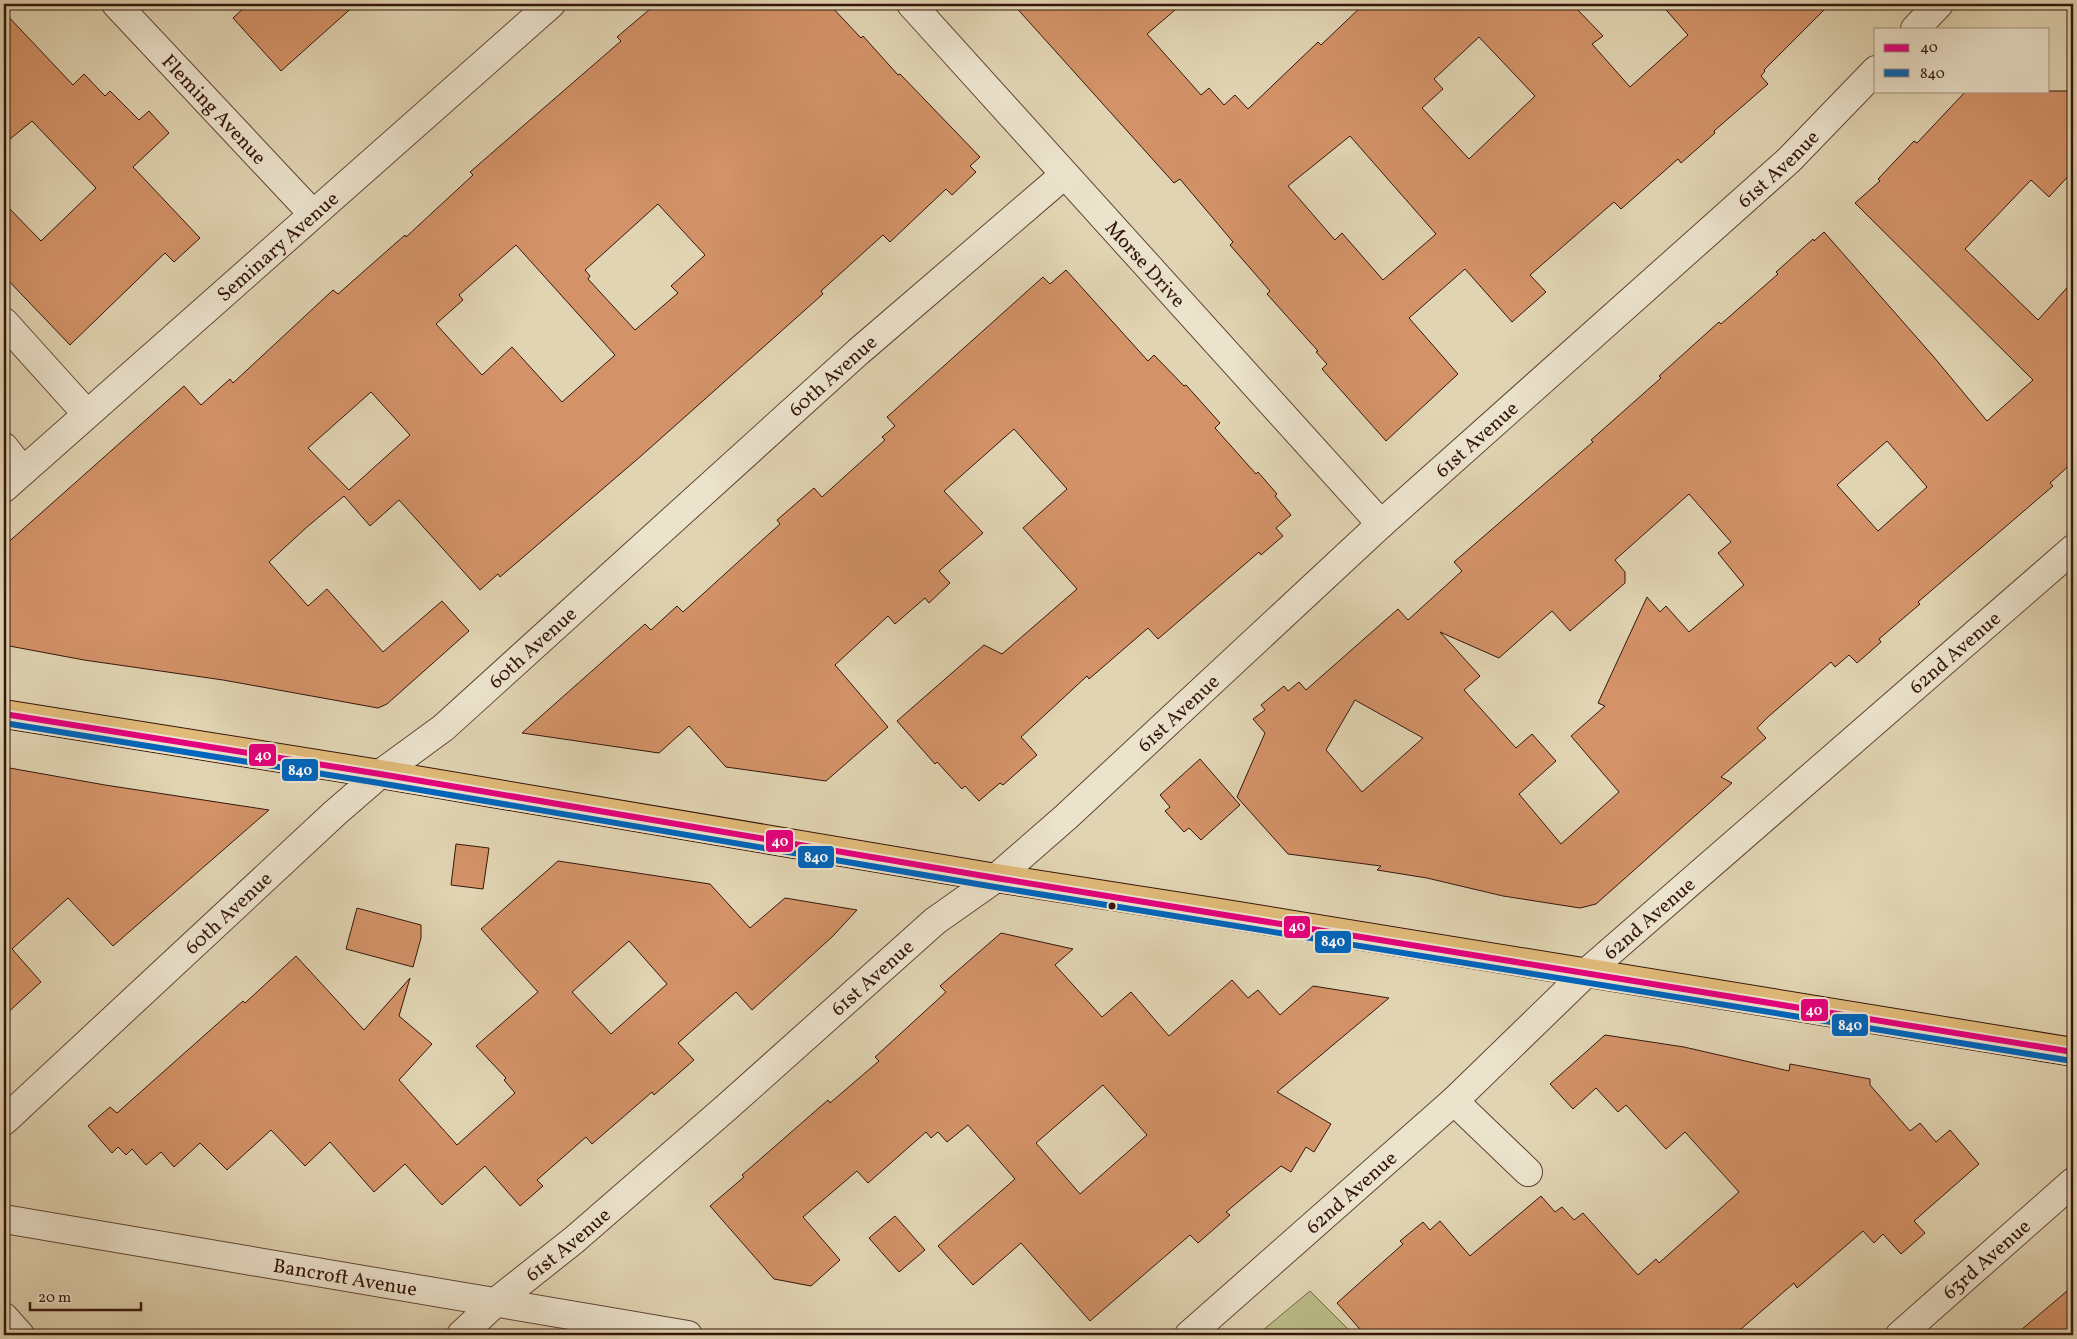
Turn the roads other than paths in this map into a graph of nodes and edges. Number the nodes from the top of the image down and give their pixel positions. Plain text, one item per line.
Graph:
1 (116, 4) edge
2 (551, 4) edge
3 (911, 4) edge
4 (1938, 4) edge
5 (1916, 28) edge
6 (1874, 72) edge
7 (1064, 175) junction
8 (313, 214) junction
9 (4, 322) edge
10 (87, 414) junction
11 (4, 447) edge
12 (13, 479) edge
13 (1381, 524) junction
14 (2073, 549) edge
15 (4, 714) edge
16 (380, 774) junction
17 (996, 878) junction
18 (1587, 972) junction
19 (2073, 1052) edge
20 (1454, 1101) junction
21 (4, 1121) edge
22 (1528, 1172) dead end
23 (2073, 1182) edge
24 (4, 1219) edge
25 (497, 1301) junction
26 (4, 1317) edge
27 (20, 1335) edge
28 (461, 1335) edge
29 (688, 1335) edge
30 (1190, 1335) edge
31 (1900, 1335) edge

1 - 8 street, Fleming Avenue
2 - 8 street, Seminary Avenue
3 - 7 street, Morse Drive
4 - 5 street
6 - 13 street, 61st Avenue
7 - 13 street, Morse Drive
7 - 16 street, 60th Avenue
8 - 10 street, Seminary Avenue
9 - 10 street
10 - 12 street, Seminary Avenue
11 - 12 street
13 - 17 street, 61st Avenue
14 - 18 street, 62nd Avenue
15 - 16 main road
16 - 17 main road
16 - 21 street, 60th Avenue
17 - 18 main road
17 - 25 street, 61st Avenue
18 - 19 main road
18 - 20 street, 62nd Avenue
20 - 22 street
20 - 30 street, 62nd Avenue
23 - 31 street, 63rd Avenue
24 - 25 street, Bancroft Avenue
25 - 28 street, 61st Avenue
25 - 29 street, Bancroft Avenue
26 - 27 street

